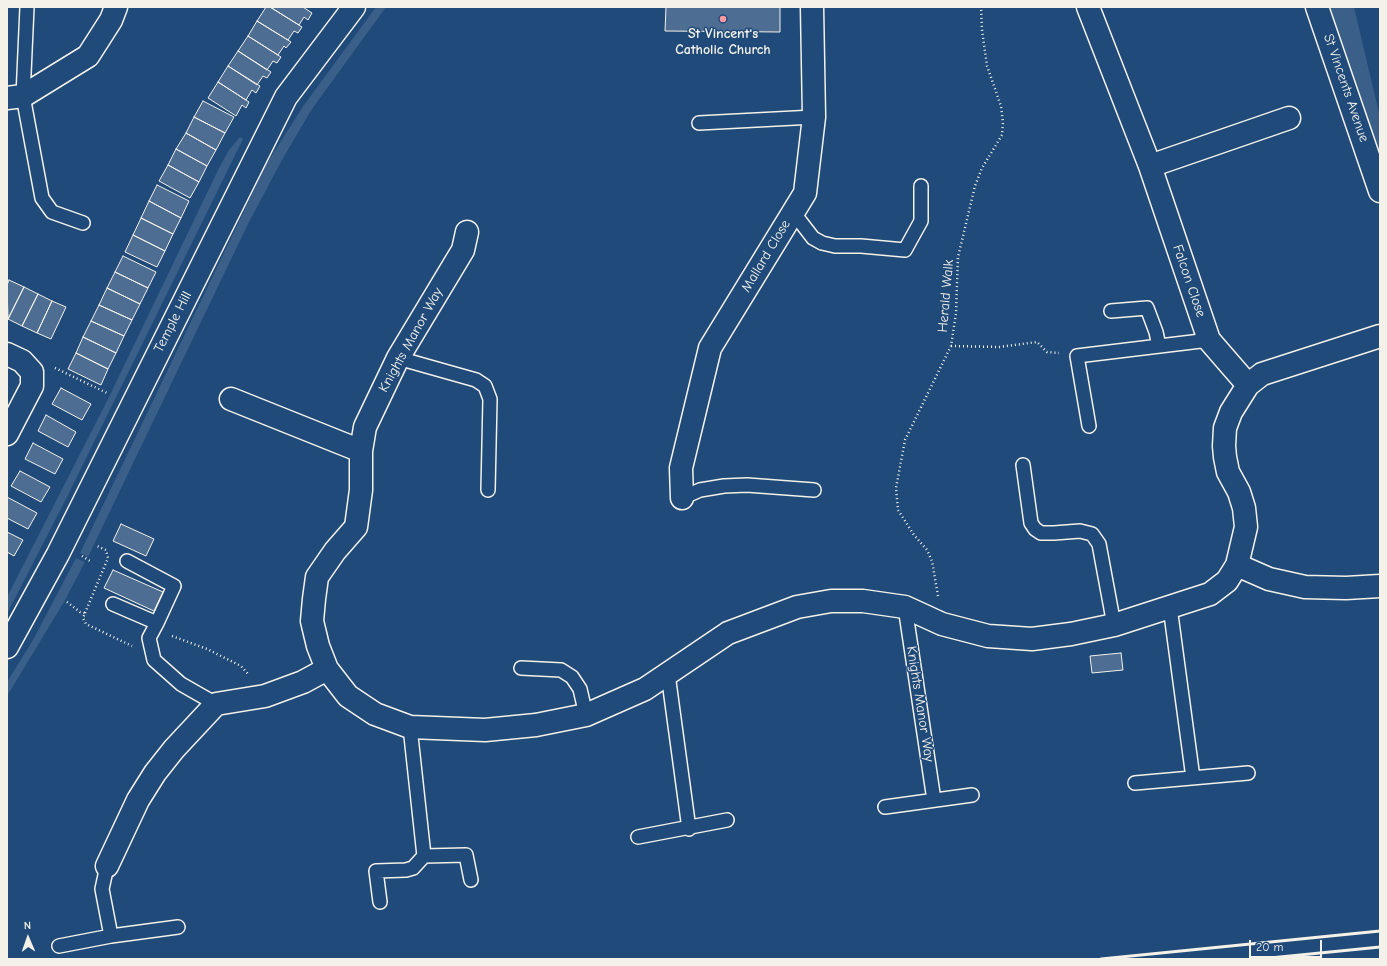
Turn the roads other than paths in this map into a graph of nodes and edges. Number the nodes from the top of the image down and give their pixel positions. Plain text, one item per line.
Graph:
1 (28, 7) edge
2 (116, 7) edge
3 (354, 7) edge
4 (812, 7) edge
5 (1088, 7) edge
6 (1318, 8) edge
7 (15, 97) edge
8 (814, 117) junction
9 (1289, 118) dead end
10 (699, 123) dead end
11 (1150, 166) junction
12 (921, 186) dead end
13 (1380, 191) edge
14 (793, 212) junction
15 (83, 223) dead end
16 (467, 232) dead end
17 (1111, 311) dead end
18 (1380, 336) edge
19 (1209, 340) junction
20 (1158, 346) junction
21 (7, 354) edge
22 (398, 358) junction
23 (1248, 385) junction
24 (232, 399) dead end
25 (1089, 426) dead end
26 (7, 434) edge
27 (362, 451) junction
28 (1023, 464) dead end
29 (488, 490) dead end
30 (814, 490) dead end
31 (682, 498) joint
32 (127, 561) dead end
33 (1238, 566) junction
34 (1380, 586) edge
35 (113, 604) dead end
36 (906, 607) junction
37 (1170, 608) junction
38 (157, 623) junction
39 (1114, 625) junction
40 (7, 647) edge
41 (520, 668) dead end
42 (327, 669) junction
43 (668, 674) junction
44 (216, 704) junction
45 (586, 715) junction
46 (410, 727) junction
47 (1248, 773) dead end
48 (1193, 778) junction
49 (1135, 783) dead end
50 (972, 795) dead end
51 (934, 800) junction
52 (885, 807) dead end
53 (727, 820) dead end
54 (689, 829) junction
55 (638, 837) dead end
56 (424, 856) junction
57 (107, 866) joint
58 (471, 880) dead end
59 (380, 902) dead end
60 (178, 927) dead end
61 (111, 936) junction
62 (59, 946) dead end

1 - 7 lane
2 - 7 street
3 - 40 street, Temple Hill
4 - 8 street, Mallard Close
5 - 11 street, Falcon Close
6 - 13 street, St Vincents Avenue
7 - 15 lane
8 - 10 lane
8 - 14 street, Mallard Close
9 - 11 street
11 - 19 street, Falcon Close
12 - 14 lane
14 - 31 street, Mallard Close
16 - 22 street, Knights Manor Way
17 - 20 lane
18 - 23 street, Knights Manor Way
19 - 20 lane
19 - 23 street, Falcon Close
20 - 25 lane
21 - 26 street
22 - 27 street, Knights Manor Way
22 - 29 lane
23 - 33 street, Knights Manor Way
24 - 27 street
27 - 42 street, Knights Manor Way
28 - 39 lane
30 - 31 lane
32 - 38 lane
33 - 34 street
33 - 37 street, Knights Manor Way
35 - 38 lane
36 - 39 street, Knights Manor Way
36 - 43 street, Knights Manor Way
36 - 51 lane, Knights Manor Way
37 - 39 street, Knights Manor Way
37 - 48 lane
38 - 44 lane
41 - 45 lane
42 - 44 street
42 - 46 street, Knights Manor Way
43 - 45 street, Knights Manor Way
43 - 54 lane
44 - 57 street
45 - 46 street, Knights Manor Way
46 - 56 lane
47 - 48 lane
48 - 49 lane
50 - 51 lane
51 - 52 lane
53 - 54 lane
54 - 55 lane
56 - 58 lane
56 - 59 lane
57 - 61 lane
60 - 61 lane
61 - 62 lane

